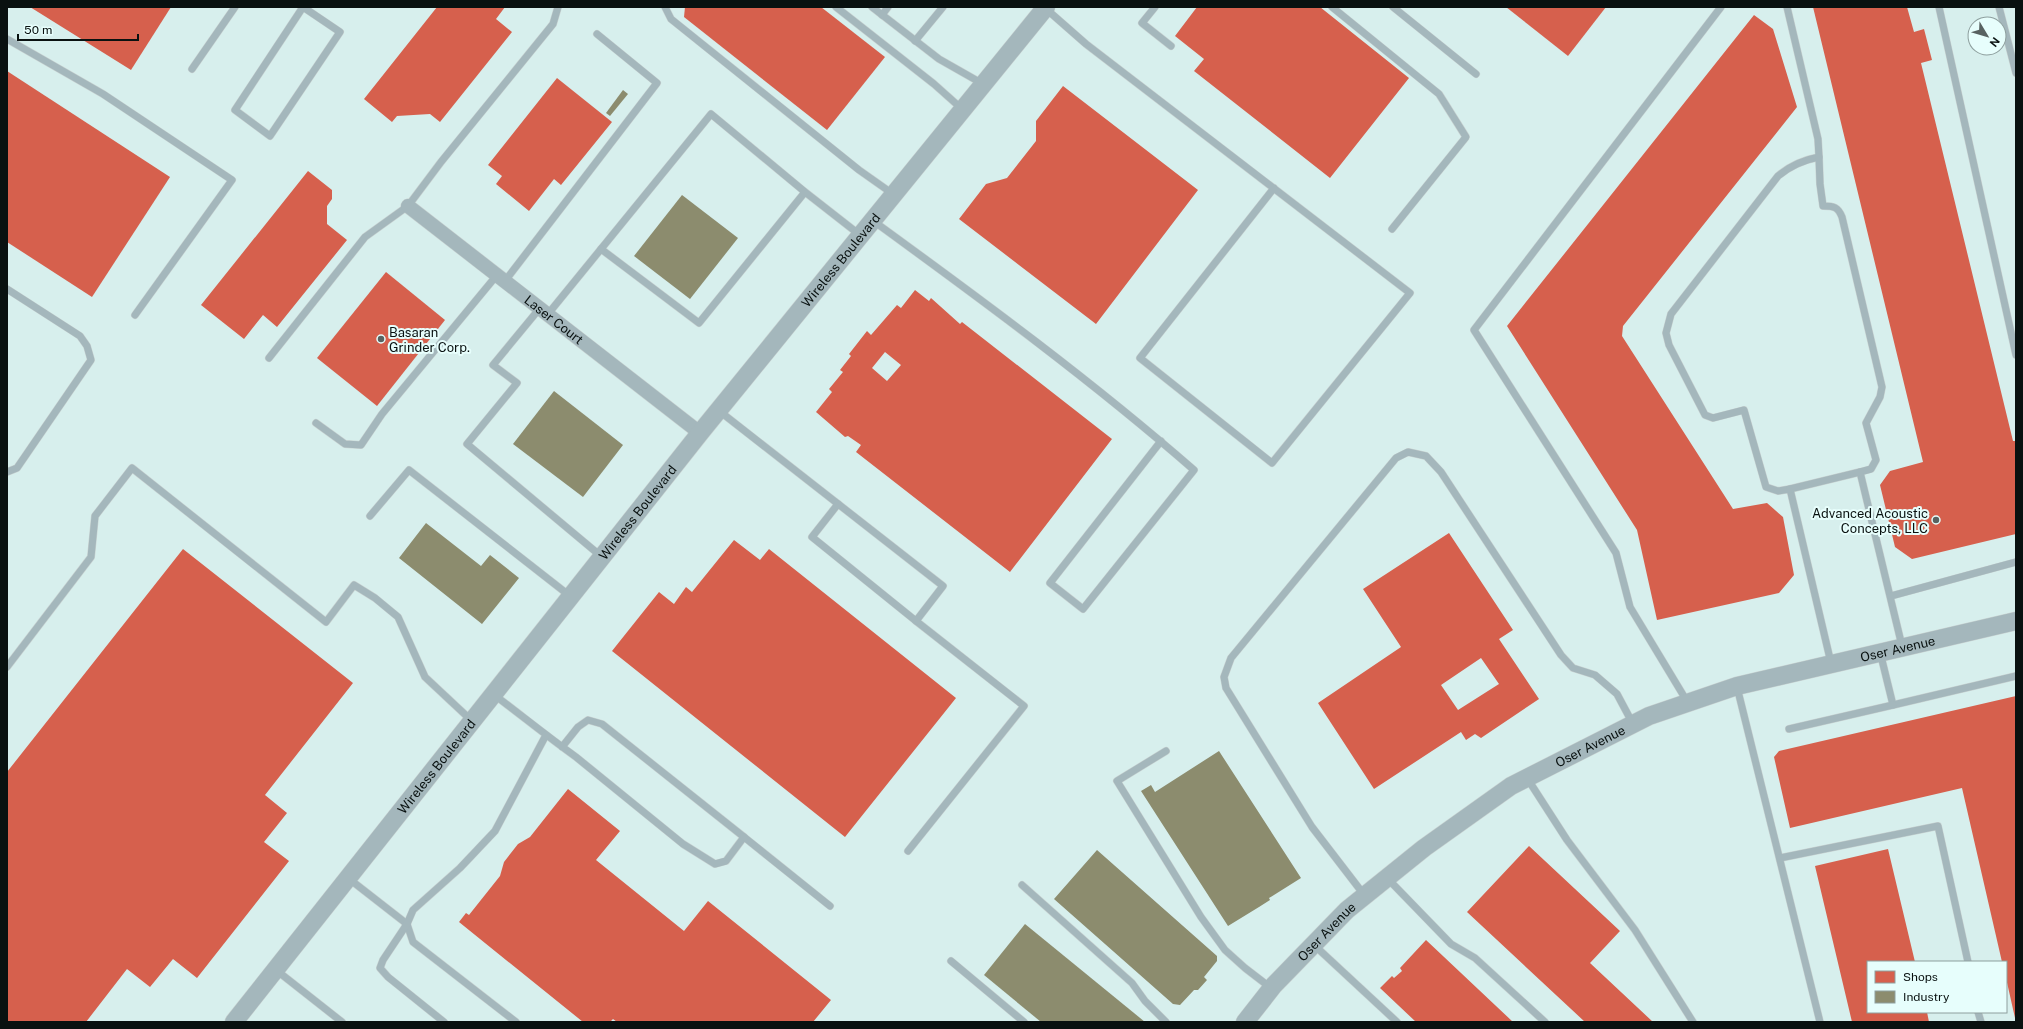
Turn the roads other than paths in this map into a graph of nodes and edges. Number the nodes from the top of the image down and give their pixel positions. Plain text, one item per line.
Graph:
1 (235, 7) edge
2 (303, 7) edge
3 (558, 7) edge
4 (665, 7) edge
5 (836, 7) edge
6 (872, 7) edge
7 (888, 7) edge
8 (943, 7) edge
9 (1045, 7) edge
10 (1155, 7) edge
11 (1332, 7) edge
12 (1393, 7) edge
13 (1721, 7) edge
14 (1787, 7) edge
15 (1939, 7) edge
16 (1999, 7) edge
17 (882, 15) junction
18 (597, 34) dead end
19 (7, 39) edge
20 (915, 40) junction
21 (1171, 46) dead end
22 (192, 69) dead end
23 (2016, 73) edge
24 (1476, 74) dead end
25 (983, 84) junction
26 (963, 109) junction
27 (1819, 157) junction
28 (1274, 188) junction
29 (805, 192) junction
30 (894, 194) junction
31 (408, 206) junction
32 (872, 220) junction
33 (1392, 229) dead end
34 (860, 235) junction
35 (602, 250) junction
36 (501, 278) junction
37 (7, 290) edge
38 (544, 311) junction
39 (134, 314) dead end
40 (2016, 355) edge
41 (269, 358) dead end
42 (718, 410) junction
43 (316, 423) dead end
44 (700, 433) junction
45 (1161, 441) junction
46 (7, 472) edge
47 (1860, 472) junction
48 (1790, 489) junction
49 (838, 504) junction
50 (370, 516) dead end
51 (602, 557) junction
52 (2016, 562) edge
53 (571, 596) junction
54 (1891, 596) junction
55 (916, 621) junction
56 (2016, 621) edge
57 (1902, 646) junction
58 (1880, 652) junction
59 (1831, 664) junction
60 (7, 667) edge
61 (2016, 676) edge
62 (1737, 686) junction
63 (493, 694) junction
64 (1688, 703) junction
65 (1893, 704) junction
66 (472, 721) junction
67 (1633, 724) junction
68 (1790, 729) dead end
69 (546, 735) junction
70 (562, 747) junction
71 (1166, 751) dead end
72 (1527, 778) junction
73 (744, 837) junction
74 (908, 850) dead end
75 (1780, 858) junction
76 (348, 878) junction
77 (1387, 878) junction
78 (1022, 885) dead end
79 (1365, 896) junction
80 (830, 906) dead end
81 (407, 924) junction
82 (1314, 945) junction
83 (951, 961) dead end
84 (1968, 961) edge
85 (275, 970) junction
86 (1272, 988) junction
87 (234, 1022) edge
88 (342, 1022) edge
89 (444, 1022) edge
90 (516, 1022) edge
91 (1024, 1022) edge
92 (1166, 1022) edge
93 (1245, 1022) edge
94 (1397, 1022) edge
95 (1545, 1022) edge
96 (1693, 1022) edge
97 (1820, 1022) edge

1 - 22 lane
2 - 2 lane
3 - 31 lane
4 - 30 lane
5 - 26 lane
6 - 17 lane
7 - 17 lane
8 - 20 lane
9 - 25 street, Wireless Boulevard
9 - 28 lane
10 - 21 lane
11 - 33 lane
12 - 24 lane
13 - 64 lane
14 - 27 lane
15 - 40 lane
16 - 23 lane
17 - 20 lane
18 - 36 lane
19 - 39 lane
20 - 25 lane
25 - 26 street, Wireless Boulevard
26 - 30 street, Wireless Boulevard
27 - 47 lane
27 - 48 lane
28 - 28 lane
29 - 34 lane
29 - 35 lane
29 - 35 lane
30 - 32 street, Wireless Boulevard
31 - 36 street, Laser Court
31 - 41 lane
32 - 34 street, Wireless Boulevard
32 - 45 lane
34 - 42 street, Wireless Boulevard
35 - 38 lane
36 - 38 street, Laser Court
36 - 43 lane
37 - 46 lane
38 - 44 street, Laser Court
38 - 51 lane
42 - 44 street, Wireless Boulevard
42 - 49 lane
44 - 51 street, Wireless Boulevard
45 - 45 lane
47 - 48 lane
47 - 54 lane
48 - 59 lane
49 - 55 lane
49 - 55 lane
50 - 53 lane
51 - 53 street, Wireless Boulevard
52 - 54 lane
53 - 63 street, Wireless Boulevard
54 - 57 lane
55 - 74 lane
56 - 57 street, Oser Avenue
57 - 58 street, Oser Avenue
58 - 59 street, Oser Avenue
58 - 65 lane
59 - 62 street, Oser Avenue
60 - 66 lane
61 - 65 lane
62 - 64 street, Oser Avenue
62 - 75 lane
63 - 66 street, Wireless Boulevard
63 - 69 lane
64 - 67 street, Oser Avenue
65 - 68 lane
66 - 76 street, Wireless Boulevard
67 - 72 street, Oser Avenue
67 - 79 lane
69 - 70 lane
69 - 81 lane
70 - 73 lane
70 - 73 lane
71 - 86 lane
72 - 77 street, Oser Avenue
72 - 96 lane
73 - 80 lane
75 - 84 lane
75 - 97 lane
76 - 81 lane
76 - 85 street, Wireless Boulevard
77 - 79 street, Oser Avenue
77 - 95 lane
78 - 92 lane
79 - 82 street, Oser Avenue
81 - 89 lane
81 - 90 lane
82 - 86 street, Oser Avenue
82 - 94 lane
83 - 91 lane
85 - 87 street, Wireless Boulevard
85 - 88 lane
86 - 93 street, Oser Avenue

